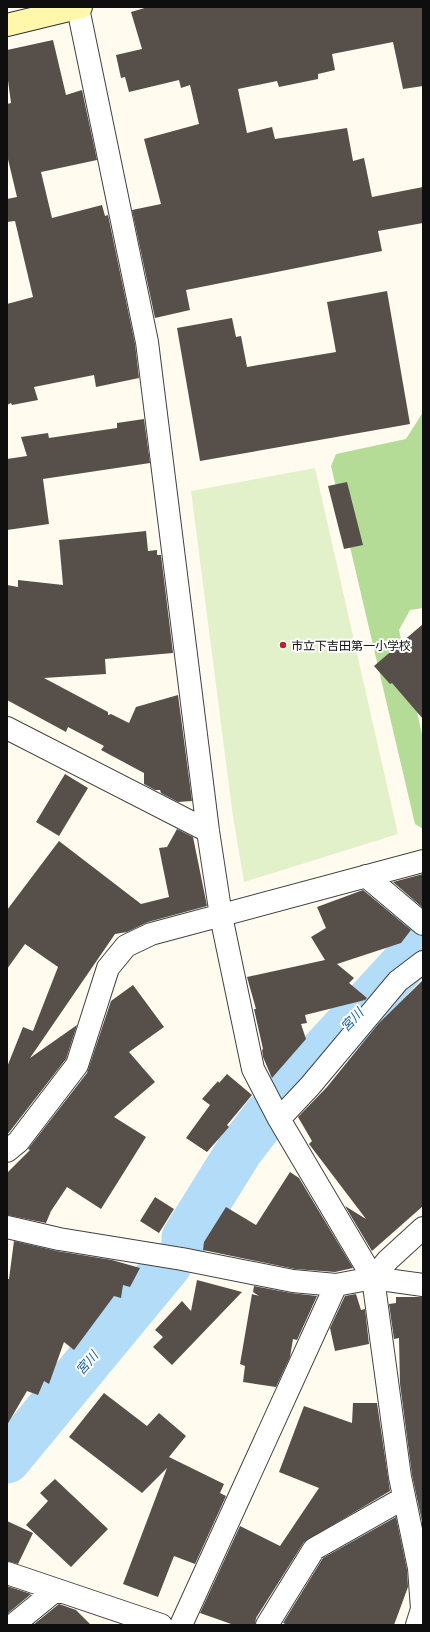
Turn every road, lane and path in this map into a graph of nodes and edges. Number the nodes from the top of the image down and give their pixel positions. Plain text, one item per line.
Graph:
1 (80, 7) edge
2 (7, 25) edge
3 (7, 728) edge
4 (208, 831) junction
5 (423, 861) edge
6 (366, 876) junction
7 (222, 916) junction
8 (423, 924) edge
9 (423, 962) edge
10 (279, 1119) junction
11 (7, 1151) edge
12 (7, 1227) edge
13 (423, 1228) edge
14 (373, 1278) junction
15 (336, 1285) junction
16 (423, 1285) edge
17 (404, 1498) junction
18 (7, 1573) edge
19 (56, 1590) junction
20 (13, 1625) edge
21 (161, 1625) edge
22 (180, 1625) edge
23 (267, 1625) edge
24 (417, 1625) edge

1 - 2 street
1 - 4 street
3 - 4 street
4 - 7 street
5 - 6 street
6 - 7 street
6 - 8 street
7 - 10 street
7 - 11 street
9 - 10 street
10 - 14 street
12 - 15 street
13 - 14 street
14 - 15 street
14 - 16 street
14 - 17 street
15 - 22 street
17 - 23 street
17 - 24 street
18 - 19 street
19 - 20 street
19 - 21 street

